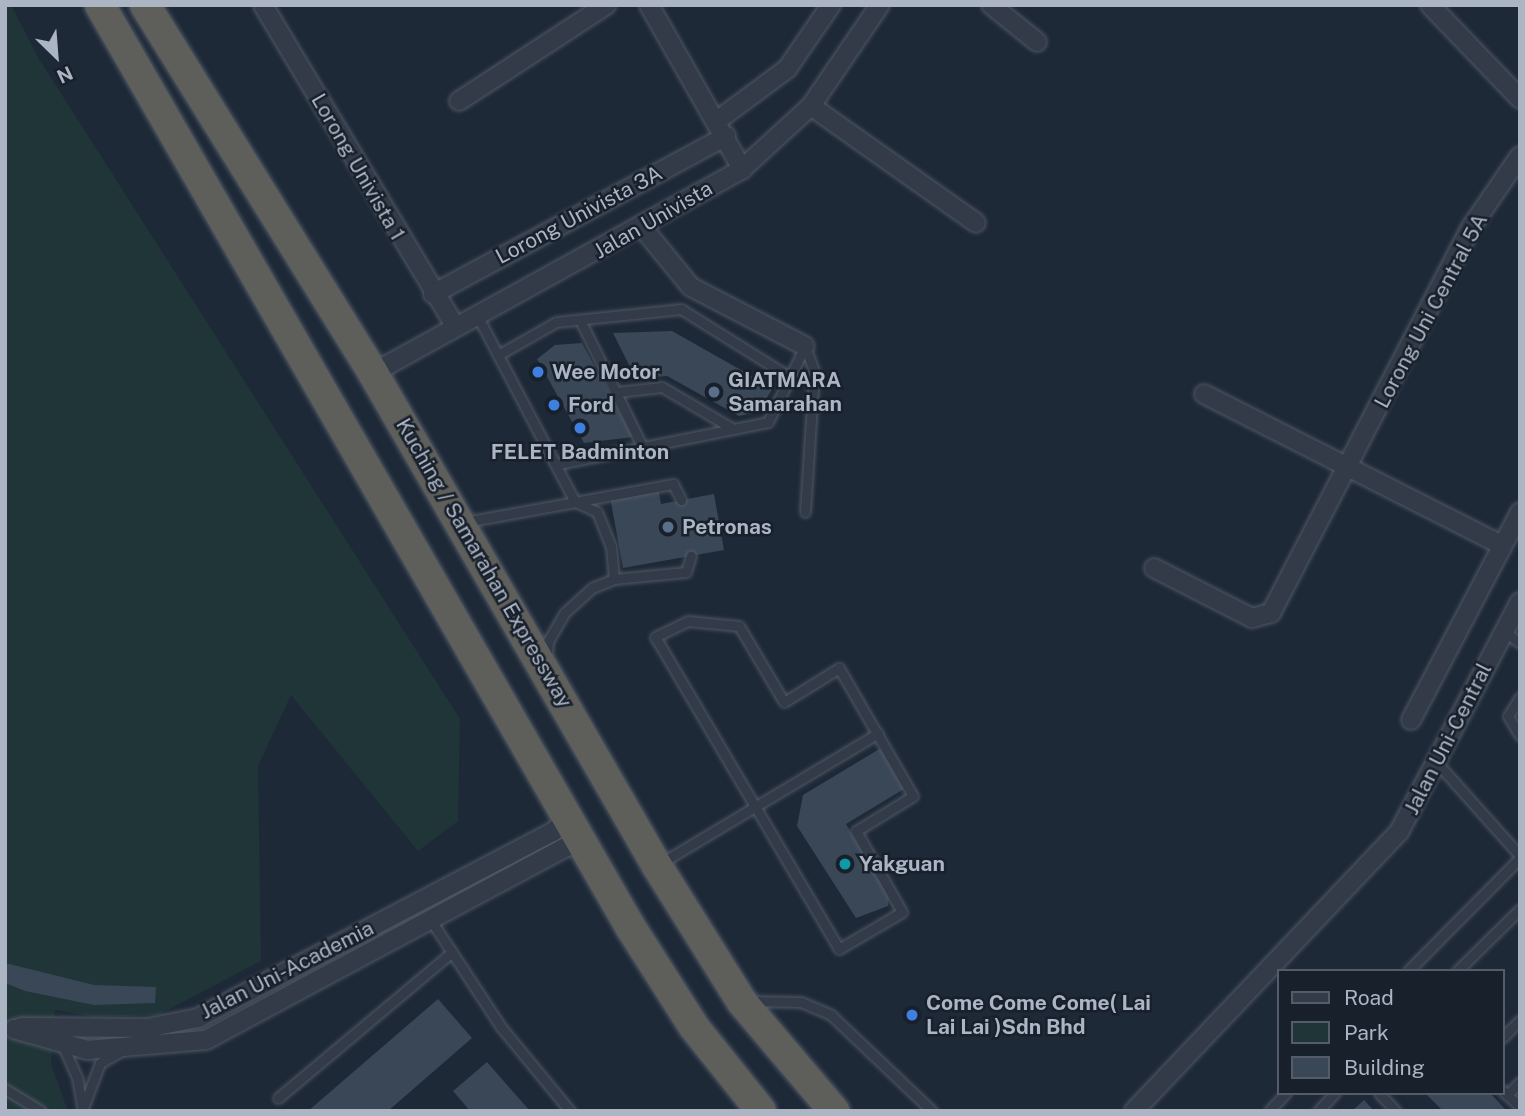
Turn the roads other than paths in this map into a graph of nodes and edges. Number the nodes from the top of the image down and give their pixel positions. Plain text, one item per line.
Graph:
1 (100, 5) edge
2 (145, 5) edge
3 (263, 5) edge
4 (606, 5) edge
5 (649, 5) edge
6 (831, 5) edge
7 (880, 5) edge
8 (991, 5) edge
9 (1430, 5) edge
10 (1037, 42) dead end
11 (1520, 99) edge
12 (459, 101) dead end
13 (811, 106) junction
14 (722, 128) junction
15 (1520, 156) edge
16 (742, 169) junction
17 (976, 223) dead end
18 (642, 227) junction
19 (433, 294) junction
20 (478, 317) junction
21 (581, 322) junction
22 (456, 327) junction
23 (805, 346) junction
24 (498, 355) junction
25 (373, 373) junction
26 (793, 379) junction
27 (617, 392) junction
28 (1204, 394) dead end
29 (733, 429) junction
30 (642, 446) junction
31 (558, 464) junction
32 (1349, 470) junction
33 (681, 500) dead end
34 (575, 502) junction
35 (805, 512) dead end
36 (1520, 512) edge
37 (460, 523) junction
38 (1502, 545) junction
39 (691, 556) dead end
40 (1154, 568) dead end
41 (614, 579) junction
42 (1520, 602) edge
43 (1503, 631) junction
44 (1520, 643) edge
45 (547, 669) junction
46 (1520, 696) edge
47 (1411, 720) dead end
48 (878, 733) junction
49 (1520, 736) edge
50 (1439, 765) junction
51 (756, 805) junction
52 (568, 818) junction
53 (583, 844) junction
54 (1520, 857) edge
55 (657, 866) junction
56 (1520, 909) edge
57 (430, 919) junction
58 (452, 952) junction
59 (1410, 969) edge
60 (1459, 969) edge
61 (742, 1002) junction
62 (1520, 1020) edge
63 (50, 1027) junction
64 (10, 1028) edge
65 (1504, 1036) edge
66 (61, 1044) junction
67 (121, 1051) junction
68 (1520, 1082) edge
69 (5, 1089) edge
70 (1505, 1092) edge
71 (1284, 1095) edge
72 (1333, 1095) edge
73 (1381, 1095) edge
74 (278, 1098) dead end
75 (1520, 1107) edge
76 (83, 1110) edge
77 (41, 1111) edge
78 (570, 1111) edge
79 (761, 1111) edge
80 (834, 1111) edge
81 (932, 1111) edge
82 (1134, 1111) edge
83 (1269, 1111) edge
84 (1318, 1111) edge
85 (1396, 1111) edge

1 - 52 highway
2 - 25 highway, Kuching / Samarahan Expressway
3 - 19 street, Lorong Univista 1
4 - 12 street
5 - 14 street
6 - 14 street, Lorong Univista 3A
7 - 13 street, Jalan Univista
8 - 10 street
9 - 11 street
13 - 16 street, Jalan Univista
13 - 17 street
14 - 16 street
14 - 19 street, Lorong Univista 3A
15 - 32 street, Lorong Uni Central 5A
16 - 18 street, Jalan Univista
18 - 20 street, Jalan Univista
18 - 23 street
19 - 22 street, Lorong Univista 1
20 - 22 street, Jalan Univista
20 - 24 lane
21 - 24 lane
21 - 26 lane
21 - 27 lane
22 - 25 street, Jalan Univista
23 - 26 lane
23 - 35 lane
24 - 31 lane
25 - 37 highway, Kuching / Samarahan Expressway
26 - 29 lane
27 - 29 lane
27 - 30 lane
28 - 32 street
29 - 30 lane
30 - 31 lane
31 - 34 lane
32 - 38 street
32 - 40 street, Lorong Uni Central 5A
33 - 34 lane
34 - 37 lane
34 - 41 lane
36 - 38 street
37 - 45 highway, Kuching / Samarahan Expressway
38 - 47 street
39 - 41 lane
41 - 45 lane
42 - 43 street, Jalan Uni-Central
43 - 44 lane
43 - 50 street, Jalan Uni-Central
45 - 55 highway, Kuching / Samarahan Expressway
46 - 49 lane
48 - 51 lane
48 - 51 lane
48 - 51 lane
50 - 54 lane
50 - 82 street, Jalan Uni-Central
51 - 55 lane
52 - 53 highway
52 - 63 street, Jalan Uni-Academia
53 - 57 street, Jalan Uni-Academia
53 - 79 highway
54 - 59 lane
55 - 61 highway, Kuching / Samarahan Expressway
56 - 60 lane
57 - 58 lane
57 - 67 street, Jalan Uni-Academia
58 - 74 lane
58 - 78 lane
61 - 80 highway, Kuching / Samarahan Expressway
61 - 81 lane
62 - 65 lane
63 - 64 street, Jalan Uni-Academia
63 - 66 lane
64 - 66 street, Jalan Uni-Academia
66 - 67 street, Jalan Uni-Academia
66 - 76 lane
67 - 76 lane
68 - 70 lane
69 - 77 lane
70 - 75 lane
71 - 83 lane
72 - 84 lane
73 - 85 lane

